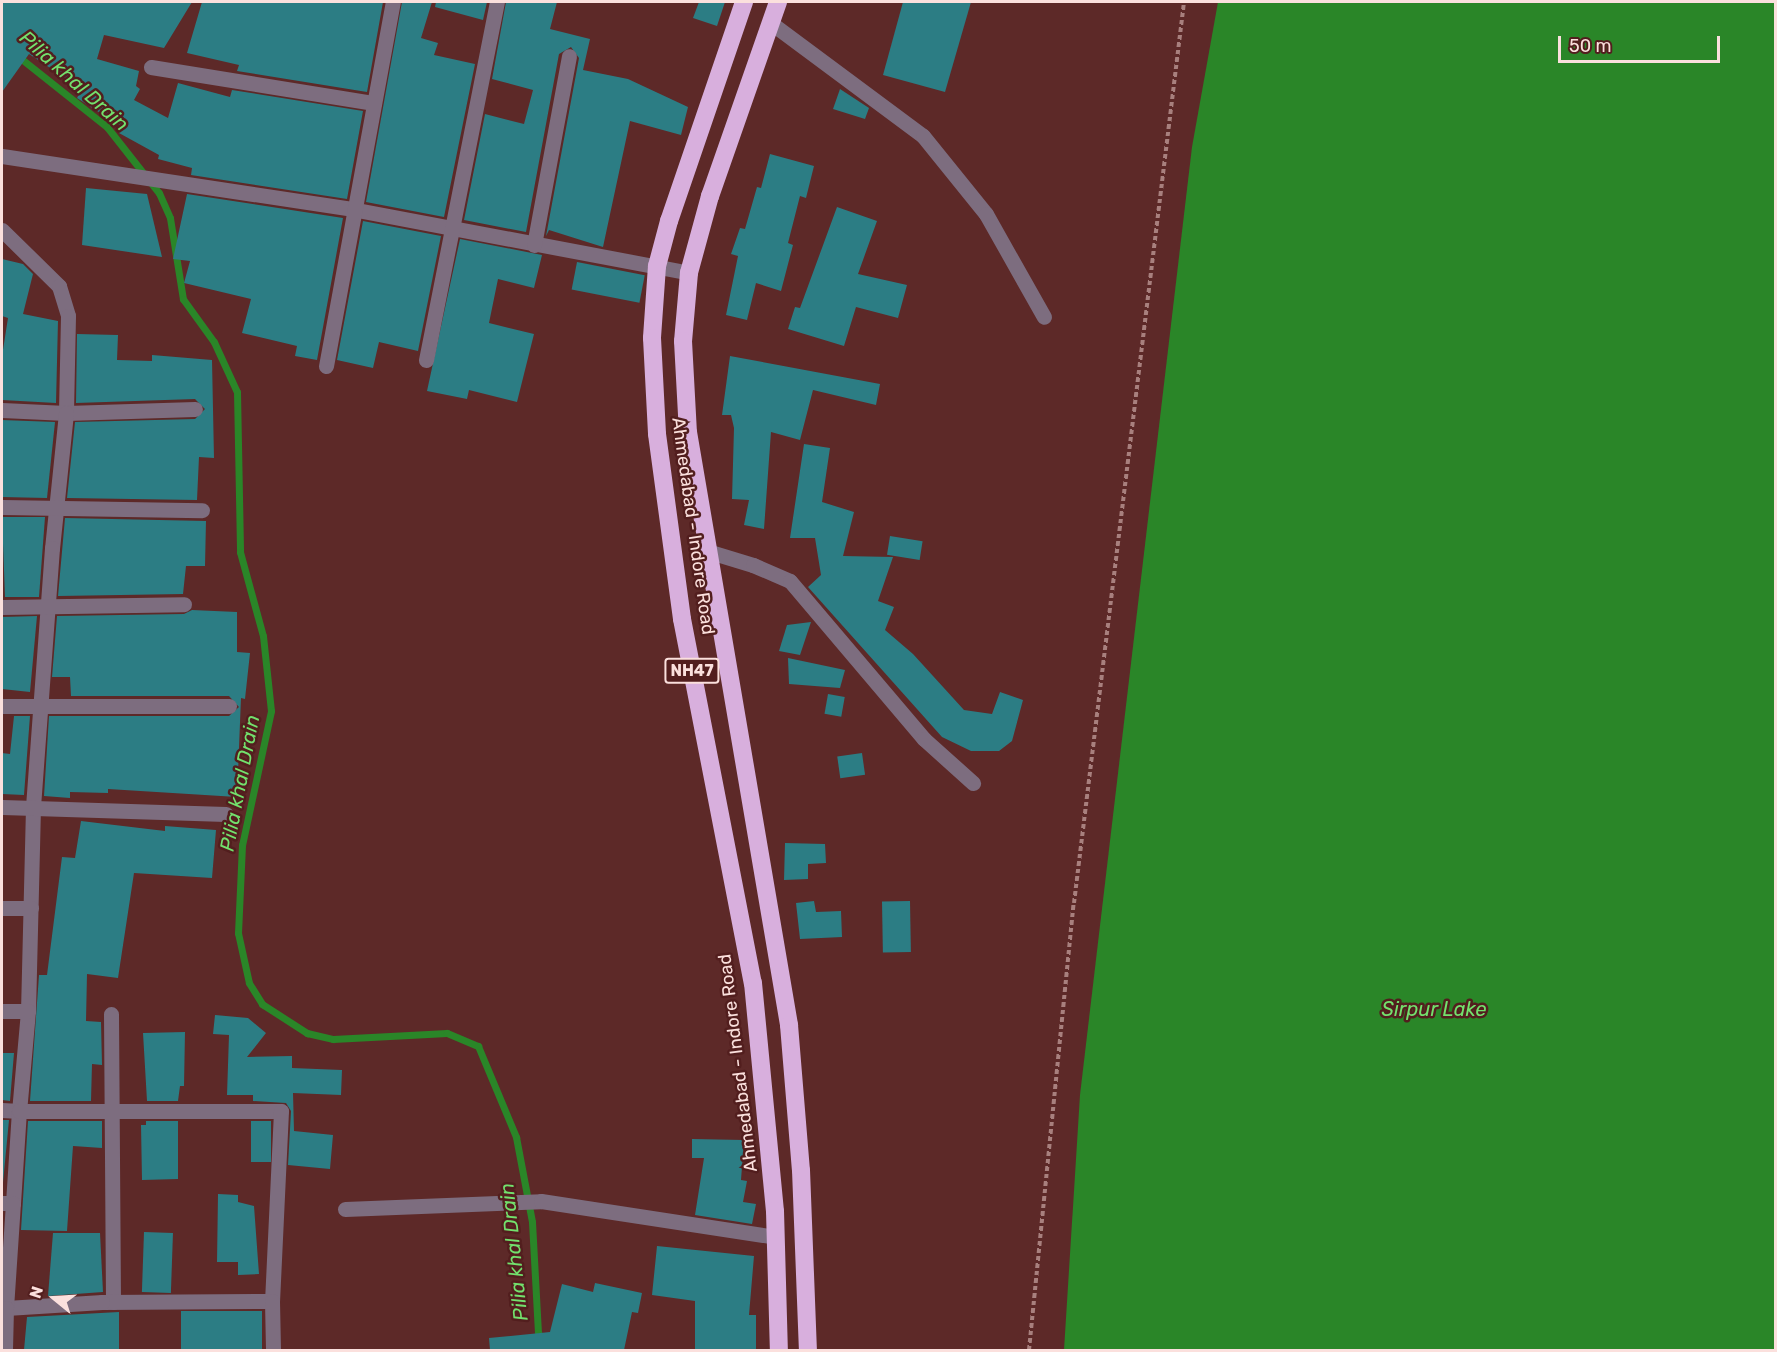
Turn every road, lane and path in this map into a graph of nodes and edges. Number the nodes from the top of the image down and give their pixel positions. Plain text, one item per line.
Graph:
1 (393, 2) edge
2 (497, 2) edge
3 (744, 2) edge
4 (778, 2) edge
5 (1184, 2) edge
6 (771, 23) junction
7 (568, 56) dead end
8 (151, 67) dead end
9 (374, 103) junction
10 (2, 156) edge
11 (357, 210) junction
12 (454, 229) junction
13 (2, 230) edge
14 (534, 245) junction
15 (657, 266) junction
16 (689, 273) junction
17 (1044, 316) dead end
18 (426, 360) dead end
19 (326, 366) dead end
20 (195, 409) dead end
21 (2, 410) edge
22 (66, 413) junction
23 (2, 507) edge
24 (56, 508) junction
25 (202, 510) dead end
26 (707, 551) junction
27 (184, 604) dead end
28 (2, 607) edge
29 (48, 607) junction
30 (2, 705) edge
31 (42, 706) junction
32 (229, 706) dead end
33 (973, 783) dead end
34 (2, 807) edge
35 (33, 807) junction
36 (226, 814) dead end
37 (2, 908) edge
38 (31, 908) junction
39 (2, 1011) edge
40 (28, 1011) junction
41 (111, 1014) dead end
42 (2, 1110) edge
43 (110, 1110) junction
44 (19, 1111) junction
45 (7, 1203) edge
46 (345, 1209) dead end
47 (775, 1237) junction
48 (272, 1301) junction
49 (113, 1302) junction
50 (4, 1308) edge
51 (5, 1350) edge
52 (273, 1350) edge
53 (779, 1350) edge
54 (808, 1350) edge
55 (1029, 1350) edge

1 - 9 street
2 - 12 street
3 - 15 highway, Ahmedabad - Indore Road / NH47
4 - 6 highway, Ahmedabad - Indore Road / NH47
5 - 55 path
6 - 16 highway, Ahmedabad - Indore Road / NH47
6 - 17 street
7 - 14 street
8 - 9 street
9 - 11 street
10 - 11 street
11 - 12 street
11 - 19 street
12 - 14 street
12 - 18 street
13 - 22 street
14 - 15 street
15 - 16 street
15 - 47 highway, Ahmedabad - Indore Road / NH47
16 - 26 highway, Ahmedabad - Indore Road / NH47
20 - 22 street
21 - 22 street
22 - 24 street
23 - 24 street
24 - 25 street
24 - 29 street
26 - 33 street
26 - 54 highway, Ahmedabad - Indore Road / NH47
27 - 29 street
28 - 29 street
29 - 31 street
30 - 31 street
31 - 32 street
31 - 35 street
34 - 35 street
35 - 36 street
35 - 38 street
37 - 38 street
38 - 40 street
39 - 40 street
40 - 44 street
41 - 43 street
42 - 44 street
43 - 44 street
43 - 48 street
43 - 49 street
44 - 45 street
45 - 50 street
46 - 47 street
47 - 53 highway, Ahmedabad - Indore Road / NH47
48 - 49 street
48 - 52 street
49 - 50 street
50 - 51 street

